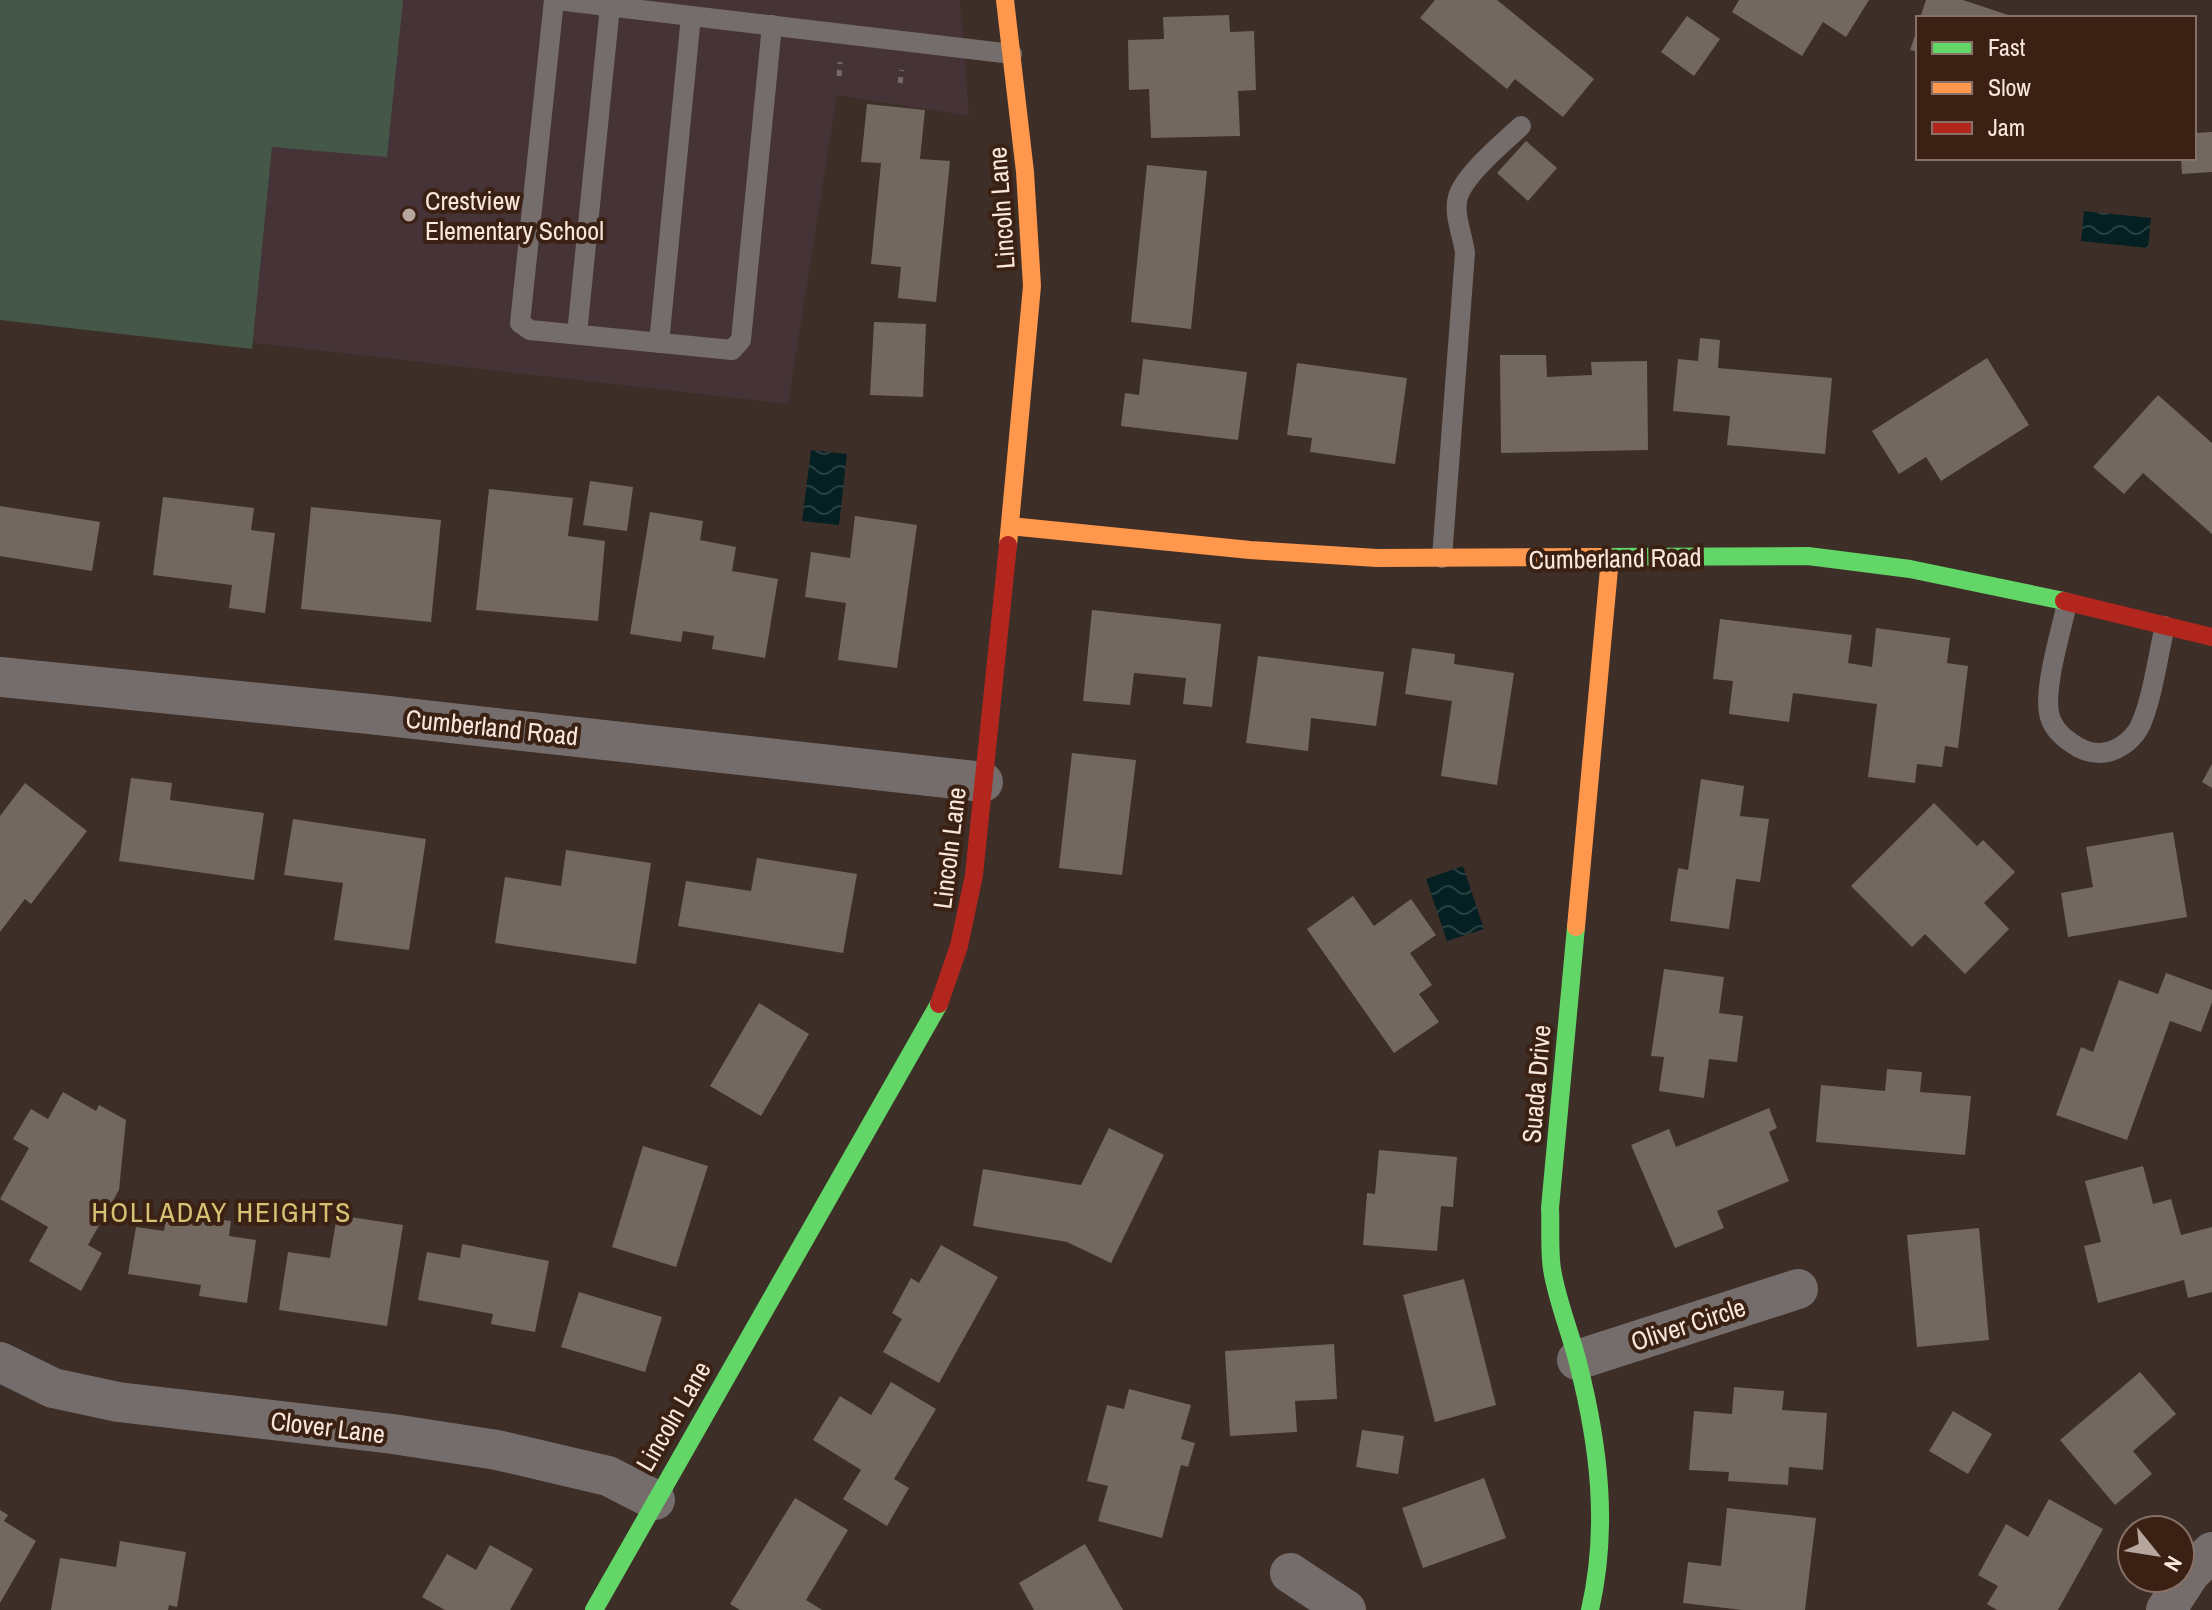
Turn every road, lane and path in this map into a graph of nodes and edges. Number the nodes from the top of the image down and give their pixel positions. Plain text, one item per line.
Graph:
1 (556, 0) edge
2 (1005, 0) edge
3 (610, 6) junction
4 (691, 16) junction
5 (772, 25) junction
6 (1012, 54) junction
7 (1521, 126) dead end
8 (577, 334) junction
9 (659, 343) junction
10 (1010, 526) junction
11 (1442, 558) junction
12 (1610, 558) junction
13 (2067, 603) junction
14 (2165, 626) junction
15 (2212, 637) edge
16 (0, 677) edge
17 (983, 782) junction
18 (1798, 1289) dead end
19 (1577, 1360) junction
20 (0, 1362) edge
21 (655, 1500) junction
22 (2212, 1552) edge
23 (1290, 1573) dead end
24 (594, 1610) edge
25 (1346, 1610) edge
26 (1590, 1610) edge
27 (2166, 1610) edge

1 - 3 lane
1 - 8 lane
2 - 6 street, Lincoln Lane
3 - 4 lane
3 - 8 lane
4 - 5 lane
4 - 9 lane
5 - 6 lane
5 - 9 lane
6 - 10 street, Lincoln Lane
7 - 11 lane
8 - 9 lane
10 - 11 street, Cumberland Road
10 - 17 street, Lincoln Lane
11 - 12 street, Cumberland Road
12 - 13 street, Cumberland Road
12 - 19 street, Suada Drive
13 - 14 street, Cumberland Road
13 - 14 lane
14 - 15 street, Cumberland Road
16 - 17 street, Cumberland Road
17 - 21 street, Lincoln Lane
18 - 19 street, Oliver Circle
19 - 26 street, Suada Drive
20 - 21 street, Clover Lane
21 - 24 street, Lincoln Lane
22 - 27 street
23 - 25 street

